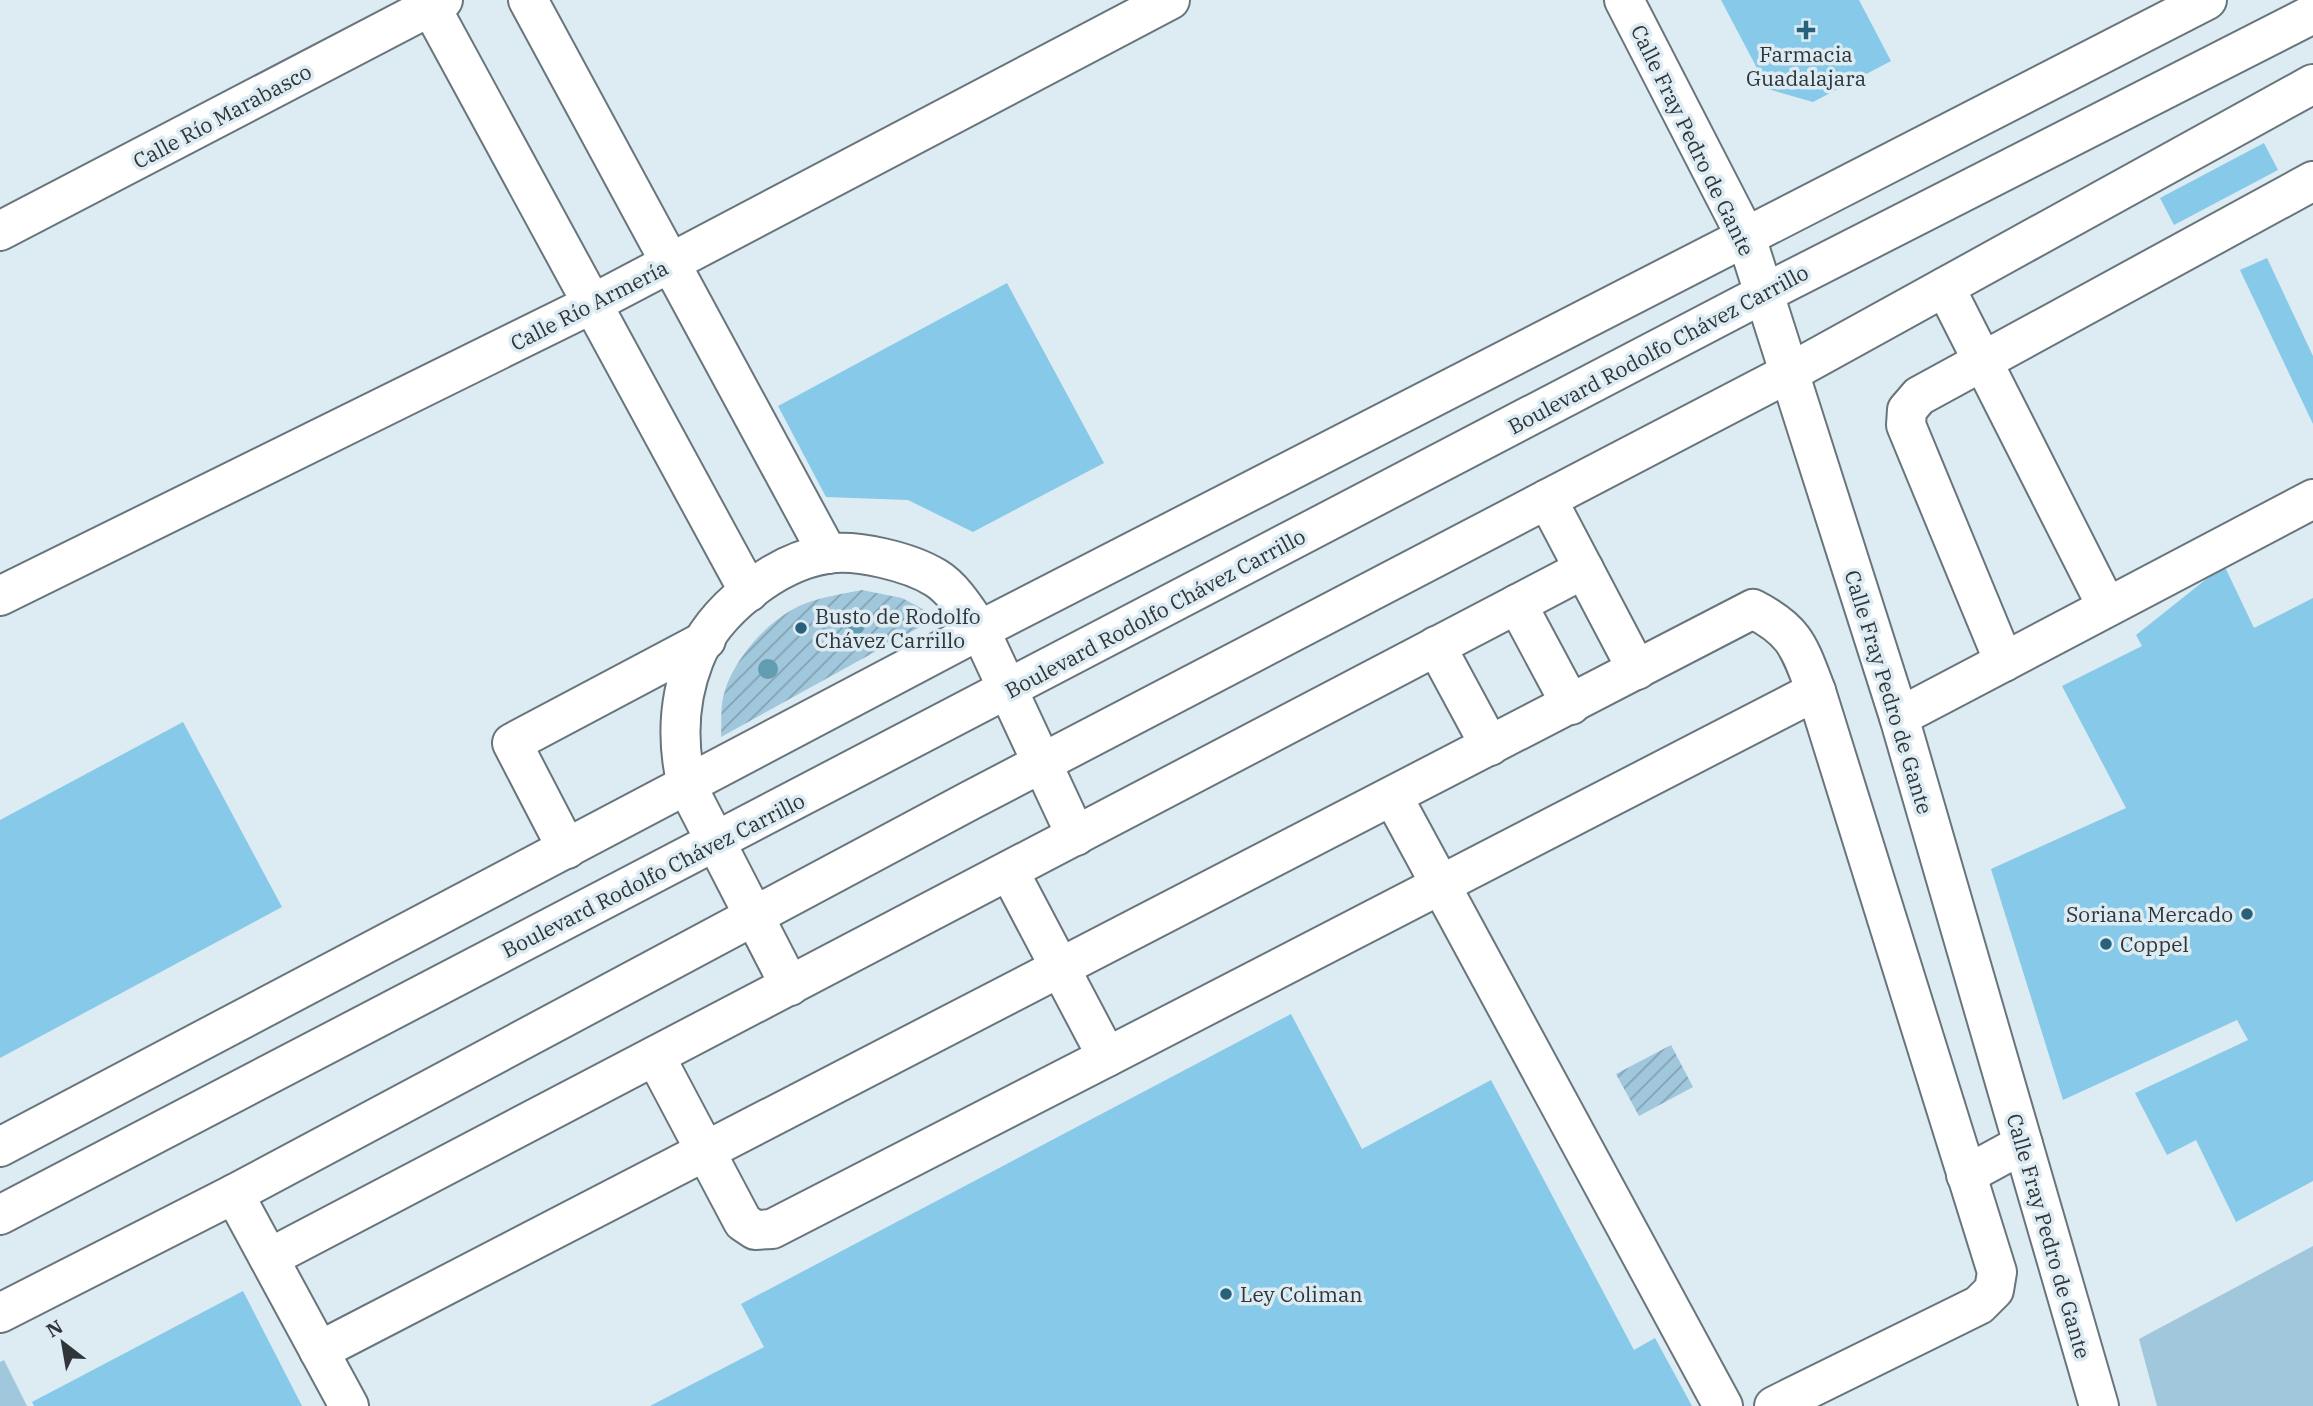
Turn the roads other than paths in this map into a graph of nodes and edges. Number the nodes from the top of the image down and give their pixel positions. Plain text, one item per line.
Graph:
1 (528, 0) edge
2 (1170, 0) edge
3 (1624, 0) edge
4 (2207, 0) edge
5 (434, 2) edge
6 (2313, 14) edge
7 (2313, 84) edge
8 (2313, 181) edge
9 (0, 231) edge
10 (1746, 237) junction
11 (671, 264) junction
12 (1945, 287) junction
13 (1763, 293) junction
14 (592, 304) junction
15 (1982, 360) junction
16 (1787, 374) junction
17 (1547, 499) junction
18 (2313, 499) edge
19 (828, 554) junction
20 (1584, 569) junction
21 (749, 592) junction
22 (0, 596) edge
23 (1517, 604) junction
24 (2107, 607) junction
25 (981, 630) junction
26 (706, 640) junction
27 (1436, 646) junction
28 (2004, 662) junction
29 (1637, 670) junction
30 (1008, 690) junction
31 (1816, 691) junction
32 (1570, 705) junction
33 (1899, 717) junction
34 (1490, 746) junction
35 (1042, 763) junction
36 (687, 786) junction
37 (1392, 797) junction
38 (1076, 836) junction
39 (717, 842) junction
40 (567, 849) junction
41 (1009, 871) junction
42 (1439, 886) junction
43 (754, 916) junction
44 (1060, 967) junction
45 (790, 986) junction
46 (655, 1056) junction
47 (1107, 1057) junction
48 (2023, 1144) junction
49 (0, 1147) edge
50 (704, 1152) junction
51 (1966, 1175) junction
52 (234, 1194) junction
53 (0, 1215) edge
54 (269, 1258) junction
55 (0, 1313) edge
56 (319, 1351) junction
57 (349, 1406) edge
58 (1723, 1406) edge
59 (1774, 1406) edge
60 (2099, 1406) edge

1 - 11 street
2 - 11 street, Calle Río Armería
3 - 10 street, Calle Fray Pedro de Gante
4 - 10 street
5 - 9 street, Calle Río Marabasco
5 - 14 street
6 - 13 street, Boulevard Rodolfo Chávez Carrillo
7 - 12 street
8 - 15 street
10 - 13 street, Calle Fray Pedro de Gante
10 - 25 street
11 - 14 street, Calle Río Armería
11 - 19 street
12 - 15 street
12 - 16 street
13 - 16 street, Calle Fray Pedro de Gante
13 - 30 street, Boulevard Rodolfo Chávez Carrillo
14 - 21 street
14 - 22 street, Calle Río Armería
15 - 24 street
15 - 28 street
16 - 17 street
16 - 33 street, Calle Fray Pedro de Gante
17 - 20 street
17 - 35 street
18 - 24 street
19 - 21 street
19 - 25 street
20 - 23 street
20 - 29 street
21 - 26 street
23 - 27 street
23 - 32 street
24 - 28 street
25 - 30 street
25 - 36 street
26 - 36 street
26 - 40 street
27 - 34 street
27 - 38 street
28 - 33 street
29 - 31 street
29 - 32 street
30 - 35 street
30 - 39 street, Boulevard Rodolfo Chávez Carrillo
31 - 42 street
31 - 51 street
32 - 34 street
33 - 48 street, Calle Fray Pedro de Gante
34 - 37 street
35 - 38 street
35 - 43 street
36 - 39 street
36 - 40 street
37 - 42 street
37 - 44 street
38 - 41 street
39 - 43 street
39 - 53 street, Boulevard Rodolfo Chávez Carrillo
40 - 49 street
41 - 44 street
41 - 45 street
42 - 47 street
42 - 58 street
43 - 45 street
43 - 52 street
44 - 47 street
44 - 50 street
45 - 46 street
46 - 50 street
46 - 54 street
47 - 50 street
48 - 51 street
48 - 60 street, Calle Fray Pedro de Gante
50 - 56 street
51 - 59 street
52 - 54 street
52 - 55 street
54 - 56 street
56 - 57 street

